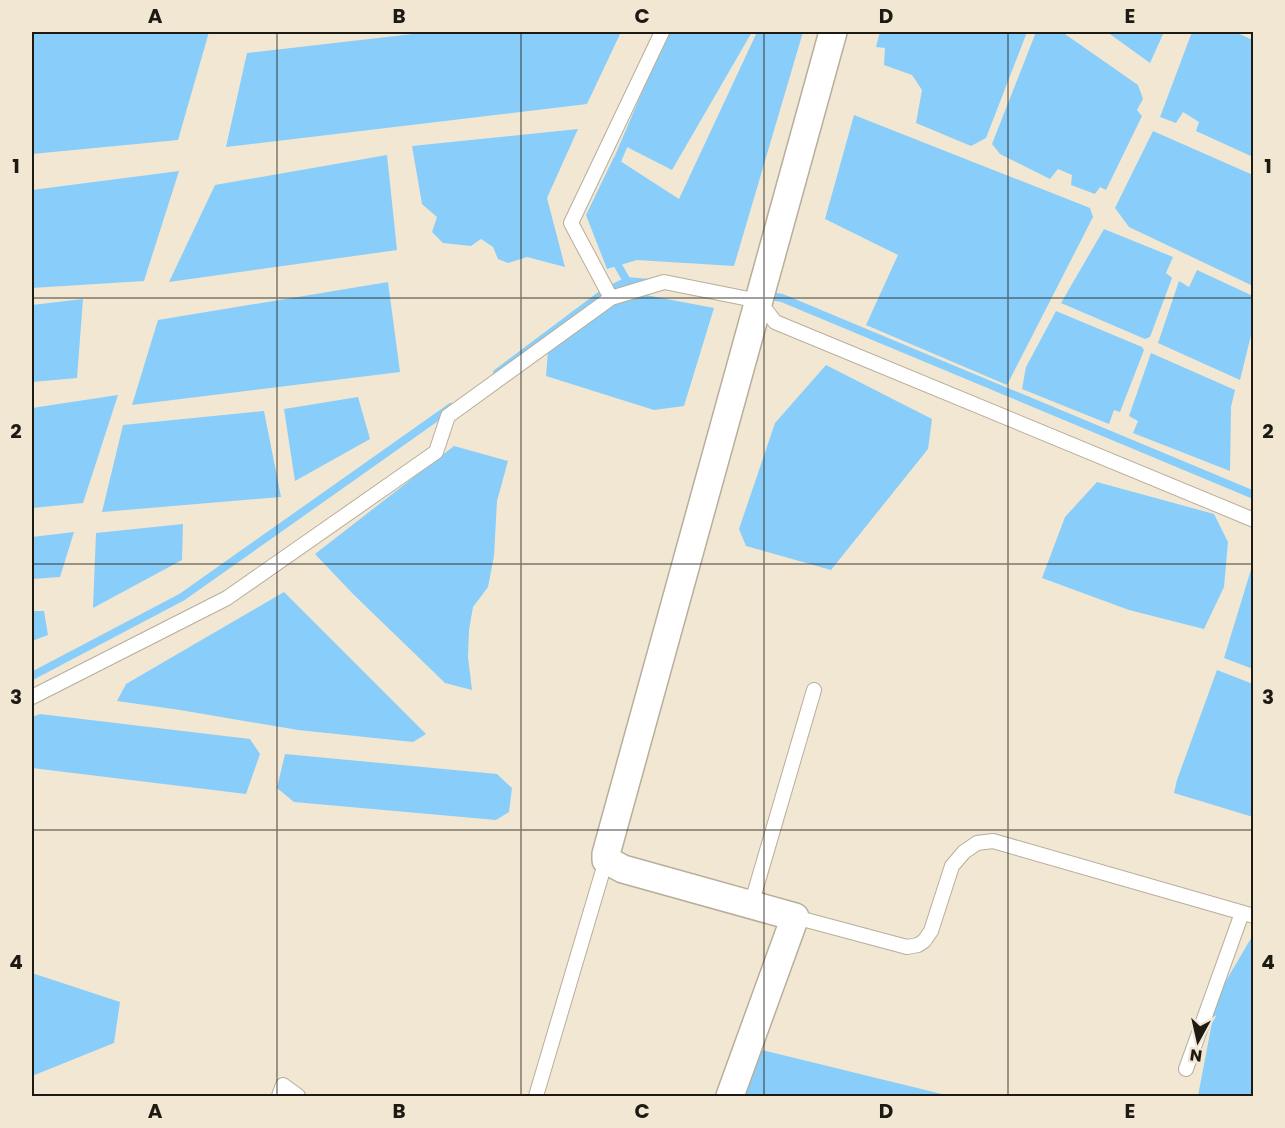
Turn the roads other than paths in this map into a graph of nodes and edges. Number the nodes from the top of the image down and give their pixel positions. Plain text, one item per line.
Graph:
1 (662, 32) edge
2 (833, 32) edge
3 (611, 298) junction
4 (759, 301) junction
5 (1254, 520) edge
6 (814, 690) dead end
7 (32, 697) edge
8 (606, 860) junction
9 (751, 905) junction
10 (1248, 915) edge
11 (795, 917) junction
12 (1185, 1069) dead end
13 (279, 1096) edge
14 (298, 1096) edge
15 (536, 1096) edge
16 (730, 1096) edge

1 - 3 lane
2 - 4 street
3 - 4 lane
3 - 7 lane
4 - 5 lane
4 - 8 street
6 - 9 lane
8 - 9 street
8 - 15 lane
9 - 11 street
10 - 11 lane
10 - 12 lane
11 - 16 street
13 - 14 lane

